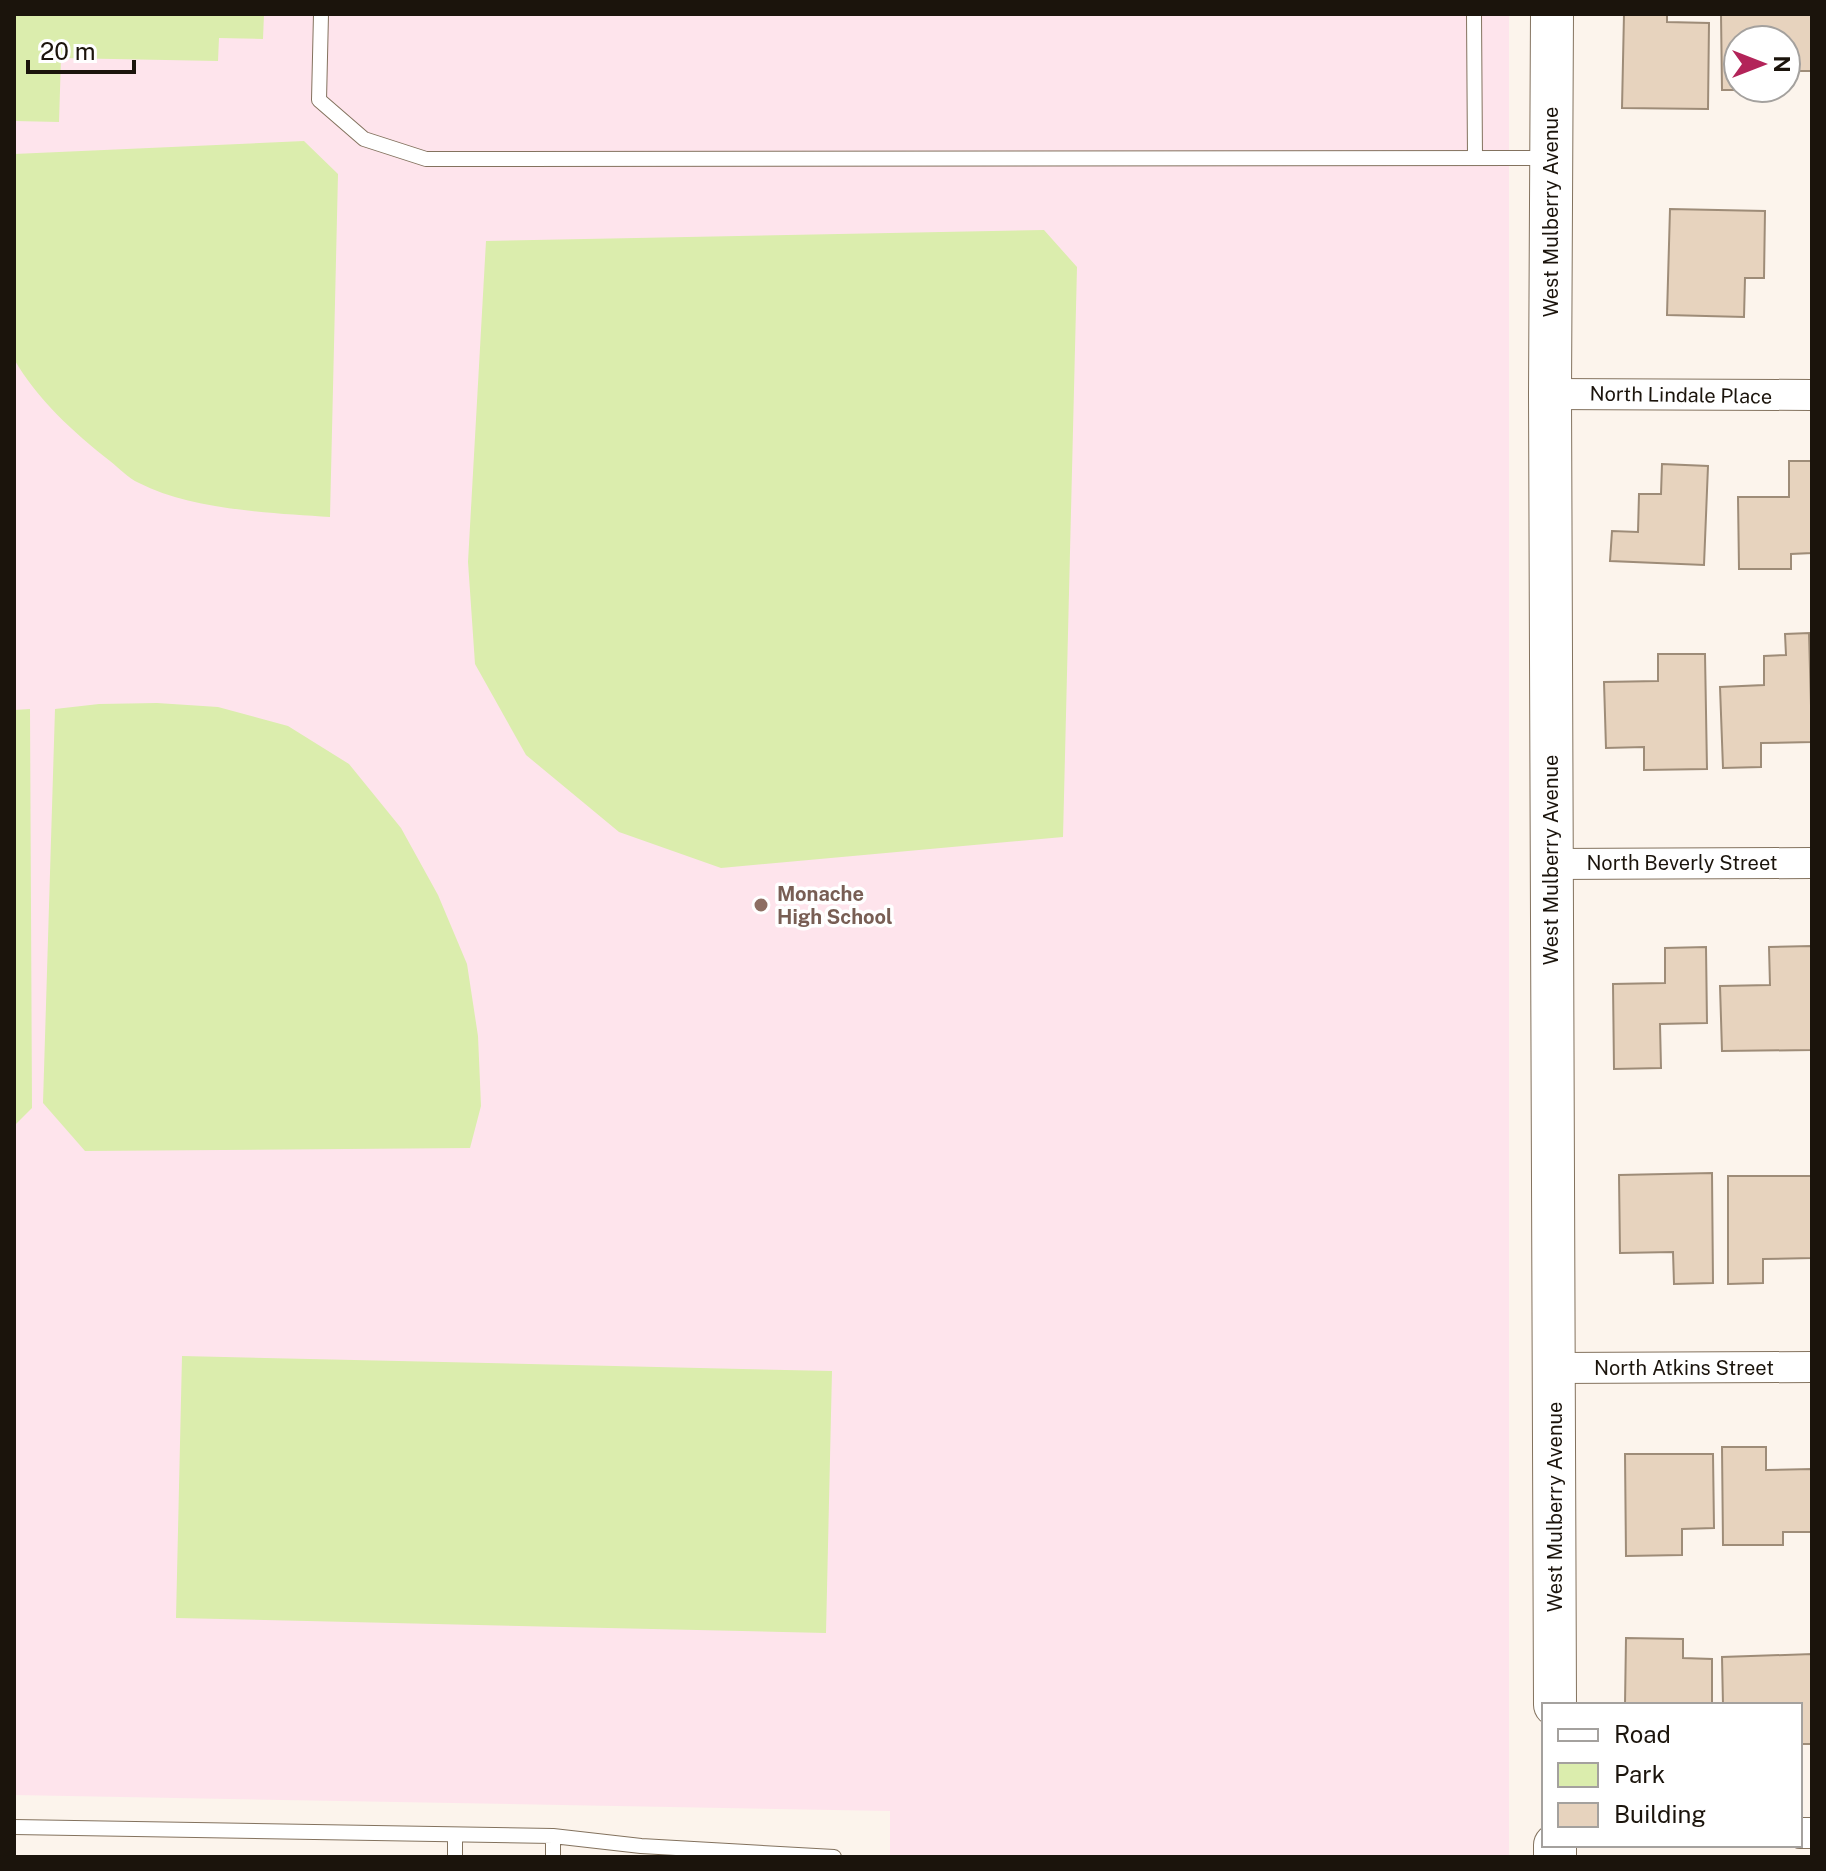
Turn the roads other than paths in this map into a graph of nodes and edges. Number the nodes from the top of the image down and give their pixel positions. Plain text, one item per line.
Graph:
1 (321, 14) edge
2 (1474, 14) edge
3 (1552, 14) edge
4 (1475, 158) junction
5 (1551, 158) junction
6 (1550, 394) junction
7 (1812, 395) edge
8 (1812, 863) edge
9 (1551, 864) junction
10 (1812, 1367) edge
11 (1555, 1368) junction
12 (1555, 1703) edge
13 (14, 1827) edge
14 (455, 1835) junction
15 (553, 1836) junction
16 (641, 1851) edge
17 (736, 1854) edge
18 (455, 1857) edge
19 (553, 1857) edge
20 (834, 1857) edge

1 - 4 lane
2 - 4 lane
3 - 5 street, West Mulberry Avenue
4 - 5 lane
5 - 6 street, West Mulberry Avenue
6 - 7 street, North Lindale Place
6 - 9 street, West Mulberry Avenue
8 - 9 street, North Beverly Street
9 - 11 street, West Mulberry Avenue
10 - 11 street, North Atkins Street
11 - 12 street, West Mulberry Avenue
13 - 14 lane
14 - 15 lane
14 - 18 lane
15 - 16 lane
15 - 19 lane
16 - 17 lane
17 - 20 lane

